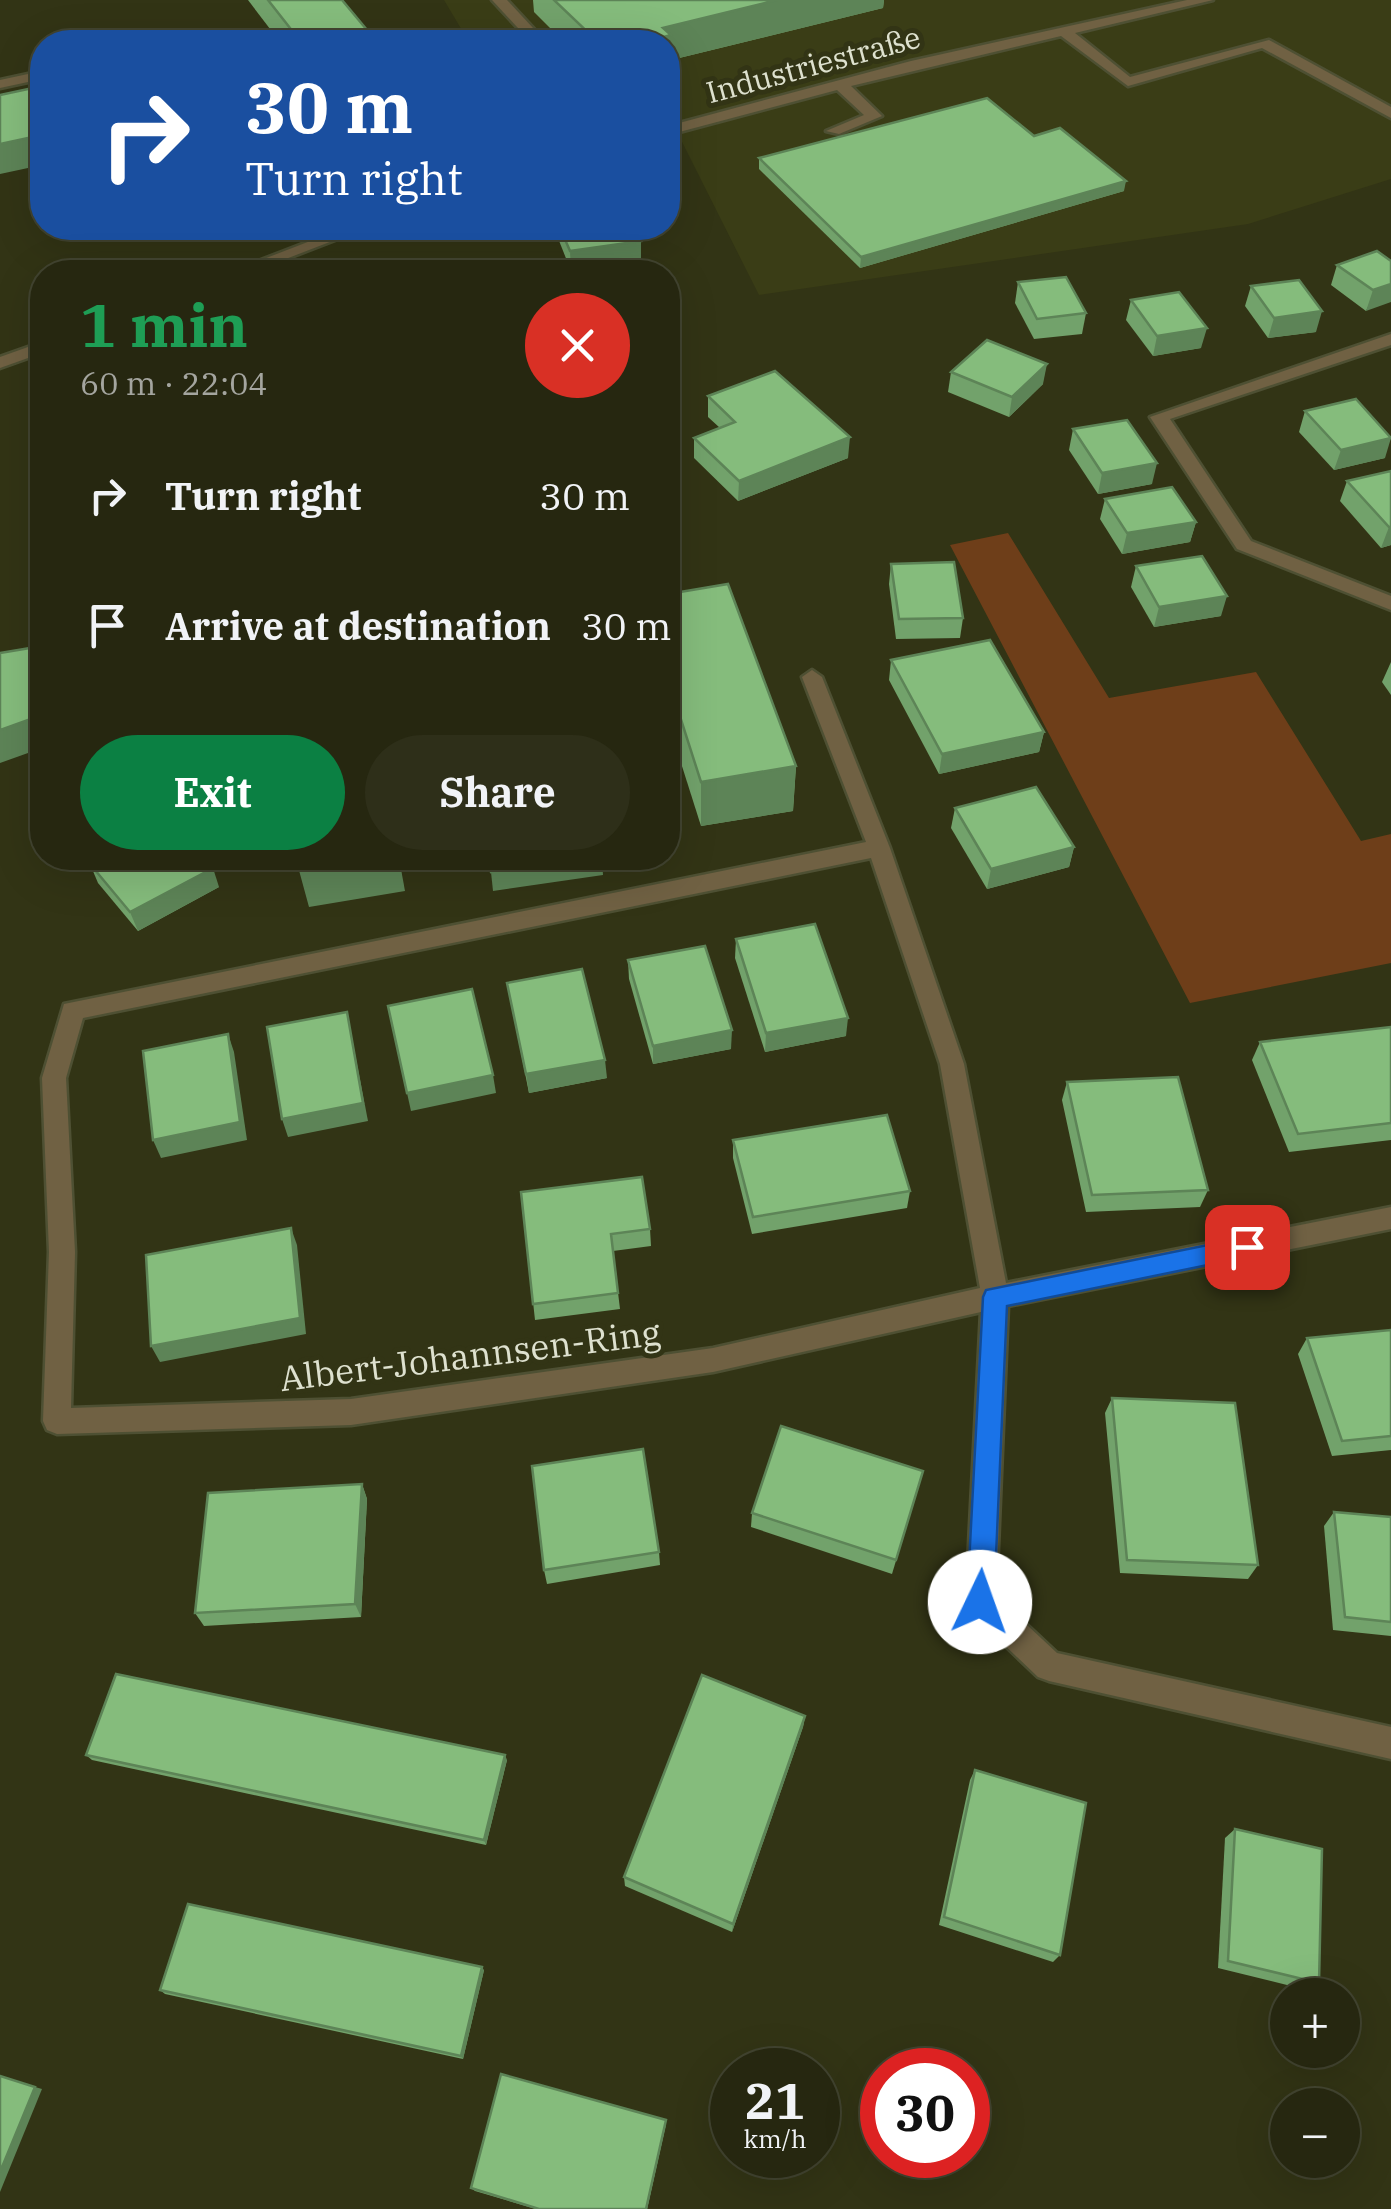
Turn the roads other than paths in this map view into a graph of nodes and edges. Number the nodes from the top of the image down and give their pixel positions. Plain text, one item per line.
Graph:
1 (499, 0) edge
2 (1206, 0) edge
3 (528, 30) edge
4 (1063, 31) junction
5 (30, 78) edge
6 (0, 84) edge
7 (840, 84) junction
8 (1391, 113) edge
9 (680, 127) edge
10 (834, 130) dead end
11 (319, 240) edge
12 (268, 260) edge
13 (1391, 339) edge
14 (30, 352) edge
15 (0, 363) edge
16 (1391, 603) edge
17 (812, 677) dead end
18 (879, 848) junction
19 (1391, 1218) edge
20 (995, 1297) junction
21 (1391, 1743) edge

1 - 3 street
2 - 4 street, Industriestraße
4 - 7 street, Industriestraße
4 - 8 street
5 - 6 street
7 - 9 street, Industriestraße
7 - 10 street
11 - 12 street
13 - 16 street
14 - 15 street
17 - 18 street
18 - 20 street
18 - 20 street, Albert-Johannsen-Ring
19 - 20 street
20 - 21 street

